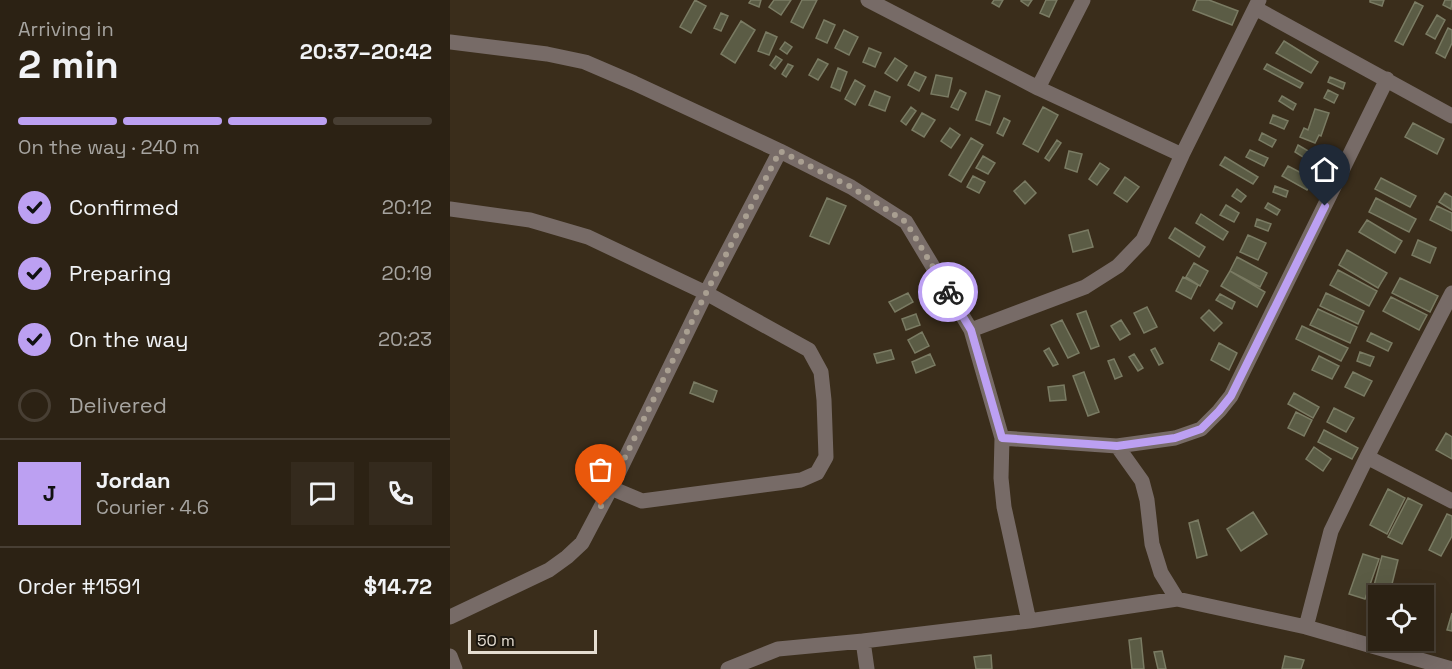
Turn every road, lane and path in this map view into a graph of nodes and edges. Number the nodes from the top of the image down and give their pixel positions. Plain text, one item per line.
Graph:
1 (868, 0) edge
2 (1083, 0) edge
3 (1257, 4) edge
4 (450, 42) edge
5 (1387, 79) junction
6 (1038, 88) junction
7 (1452, 116) edge
8 (780, 151) junction
9 (1182, 155) junction
10 (450, 208) edge
11 (1452, 292) edge
12 (706, 293) junction
13 (971, 330) junction
14 (1002, 438) junction
15 (1117, 446) junction
16 (1367, 457) junction
17 (611, 488) junction
18 (1452, 501) edge
19 (1177, 599) junction
20 (450, 617) edge
21 (1029, 621) junction
22 (1306, 627) junction
23 (863, 641) junction
24 (450, 657) edge
25 (455, 669) edge
26 (728, 669) edge
27 (867, 669) edge
28 (1452, 669) edge

1 - 6 street
2 - 6 street
3 - 5 street
3 - 9 street
4 - 8 street
5 - 7 street
5 - 15 street
6 - 9 street
8 - 12 street
8 - 13 street
9 - 13 street
10 - 12 street
11 - 16 street
12 - 17 street
12 - 17 street
13 - 14 street
14 - 15 street
14 - 21 street
15 - 19 street
16 - 18 street
16 - 22 street
17 - 20 street
19 - 21 street
19 - 22 street
21 - 23 street
22 - 28 street
23 - 26 street
23 - 27 street
24 - 25 street

